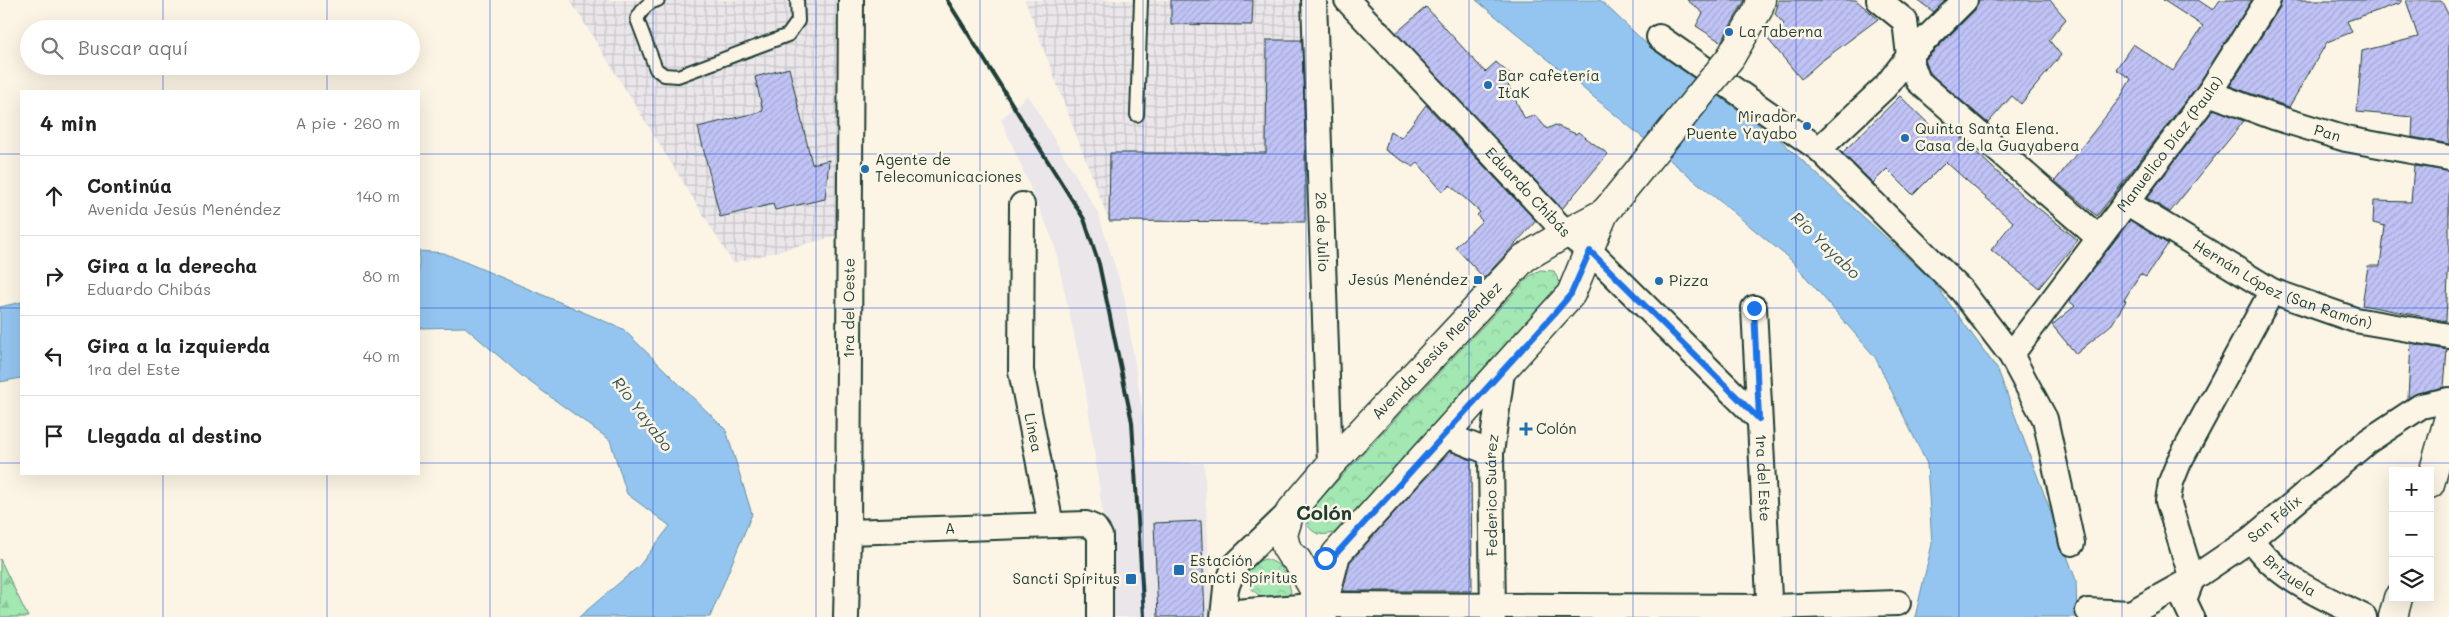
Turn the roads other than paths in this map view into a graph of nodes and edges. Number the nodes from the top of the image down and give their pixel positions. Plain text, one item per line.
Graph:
1 (658, 0) edge
2 (797, 0) edge
3 (851, 0) edge
4 (1141, 0) edge
5 (1314, 0) edge
6 (1347, 0) edge
7 (1761, 0) edge
8 (1880, 0) edge
9 (1965, 0) edge
10 (2268, 0) edge
11 (1659, 37) dead end
12 (1909, 56) junction
13 (2209, 93) junction
14 (1137, 115) dead end
15 (1819, 149) junction
16 (2449, 158) edge
17 (2126, 202) junction
18 (1022, 205) dead end
19 (1609, 207) junction
20 (1566, 232) junction
21 (2099, 238) junction
22 (1590, 251) junction
23 (1524, 258) junction
24 (2272, 291) junction
25 (1571, 294) junction
26 (1754, 308) dead end
27 (2449, 336) edge
28 (2011, 355) junction
29 (1502, 372) junction
30 (2449, 400) edge
31 (2449, 417) edge
32 (1759, 419) junction
33 (1446, 435) junction
34 (1491, 453) junction
35 (1330, 465) junction
36 (2434, 470) edge
37 (1290, 512) junction
38 (1051, 525) junction
39 (848, 532) junction
40 (2251, 539) junction
41 (2072, 543) dead end
42 (1336, 554) junction
43 (1297, 560) junction
44 (2192, 580) junction
45 (2397, 602) edge
46 (1898, 603) dead end
47 (2088, 610) dead end
48 (1323, 611) edge
49 (1493, 612) edge
50 (1770, 612) edge
51 (1223, 615) edge
52 (2130, 615) edge
53 (846, 617) edge
54 (1100, 617) edge
55 (2192, 617) edge
56 (2364, 617) edge
57 (2392, 617) edge

1 - 2 lane
3 - 39 street, 1ra del Oeste
4 - 14 lane
5 - 35 street, 26 de Julio
6 - 20 street, Eduardo Chibás
7 - 19 main road, bridge
8 - 12 street
9 - 12 street
10 - 13 street, Manuelico Díaz (Paula)
11 - 15 street
12 - 15 street
12 - 21 street
13 - 16 street, Pan
13 - 17 street, Manuelico Díaz (Paula)
15 - 28 street
17 - 21 street, Manuelico Díaz (Paula)
17 - 24 street, Hernán López (San Ramón)
18 - 38 street, Línea
19 - 20 main road, Avenida Jesús Menéndez
19 - 22 main road
20 - 22 street, Eduardo Chibás
20 - 23 main road, Avenida Jesús Menéndez
21 - 28 street, Manuelico Díaz (Paula)
22 - 25 main road
22 - 32 street, Eduardo Chibás
23 - 25 main road
23 - 35 main road, Avenida Jesús Menéndez
24 - 27 street, Hernán López (San Ramón)
24 - 44 street
25 - 29 main road
26 - 32 street, 1ra del Este
28 - 41 street
29 - 33 main road
29 - 34 street, Federico Suárez
30 - 40 street, San Félix
31 - 36 main road
32 - 50 street, 1ra del Este
33 - 34 street
33 - 42 main road
34 - 49 street, Federico Suárez
35 - 37 main road, Avenida Jesús Menéndez
37 - 43 main road, Avenida Jesús Menéndez
37 - 51 street, Avenida Jesús Menéndez
38 - 39 street, A
38 - 54 street
39 - 53 street, 1ra del Oeste
40 - 44 street, San Félix
40 - 56 street, Brizuela
42 - 43 main road
42 - 48 main road
43 - 48 main road, Avenida Jesús Menéndez
44 - 52 street, San Félix
44 - 55 street
45 - 57 main road
46 - 50 street, Avenida Jesús Menéndez
47 - 52 street, San Félix
48 - 49 street, Avenida Jesús Menéndez
48 - 51 street, Avenida Jesús Menéndez
49 - 50 street, Avenida Jesús Menéndez

